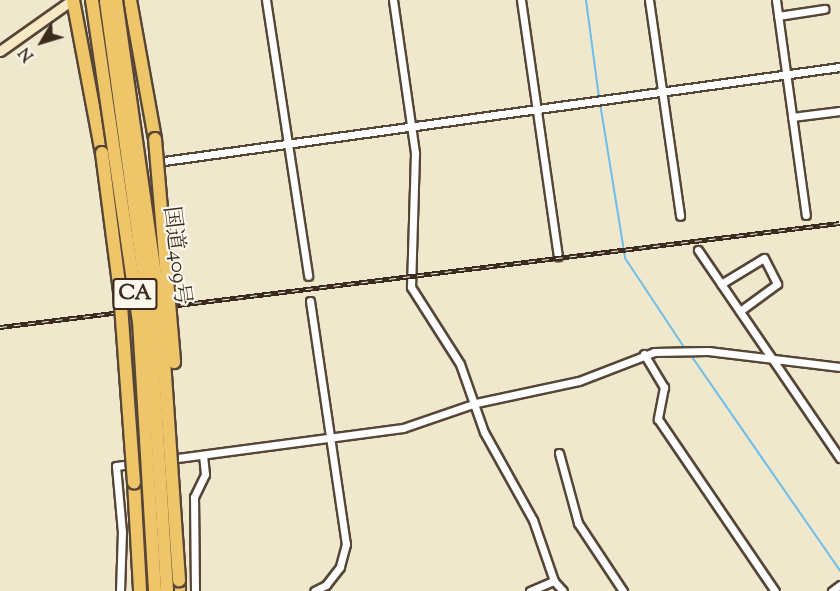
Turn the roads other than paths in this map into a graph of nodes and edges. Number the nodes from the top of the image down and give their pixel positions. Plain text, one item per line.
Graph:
1 (72, 0) edge
2 (92, 0) edge
3 (130, 0) edge
4 (266, 0) edge
5 (393, 0) edge
6 (521, 0) edge
7 (649, 0) edge
8 (776, 0) edge
9 (111, 1) edge
10 (824, 9) dead end
11 (778, 16) junction
12 (0, 51) edge
13 (840, 67) edge
14 (786, 74) junction
15 (662, 92) junction
16 (537, 110) junction
17 (840, 111) edge
18 (792, 117) junction
19 (412, 127) junction
20 (290, 146) junction
21 (164, 161) dead end
22 (806, 215) dead end
23 (680, 216) dead end
24 (698, 250) dead end
25 (558, 256) dead end
26 (308, 276) dead end
27 (721, 284) junction
28 (310, 301) dead end
29 (740, 311) junction
30 (644, 354) junction
31 (772, 358) junction
32 (840, 367) edge
33 (476, 403) junction
34 (330, 438) junction
35 (559, 453) dead end
36 (203, 455) junction
37 (840, 458) edge
38 (175, 481) junction
39 (554, 581) junction
40 (840, 585) edge
41 (179, 586) edge
42 (120, 591) edge
43 (140, 591) edge
44 (154, 591) edge
45 (167, 591) edge
46 (195, 591) edge
47 (314, 591) edge
48 (530, 591) edge
49 (563, 591) edge
50 (623, 591) edge
51 (775, 591) edge
52 (832, 591) edge

1 - 12 main road
1 - 43 highway, bridge
2 - 44 highway, CA, bridge
3 - 38 highway, bridge
4 - 20 street
5 - 19 street
6 - 16 street
7 - 15 street
8 - 11 street
9 - 38 highway, 国道409号, bridge
9 - 45 highway, CA, bridge
10 - 11 street
11 - 14 street
13 - 14 street
14 - 15 street
14 - 18 street
15 - 16 street
15 - 23 street
16 - 19 street
16 - 25 street
17 - 18 street
18 - 22 street
19 - 20 street
19 - 33 street
20 - 21 street
20 - 26 street
24 - 27 street
27 - 29 street
27 - 29 street
28 - 34 street
29 - 31 street
30 - 31 street
30 - 33 street
30 - 51 street
31 - 32 street
31 - 37 street
33 - 34 street
33 - 39 street
34 - 36 street
34 - 47 street
35 - 50 street
36 - 42 street
36 - 46 street
38 - 41 highway, 国道409号, bridge
39 - 48 street
39 - 49 street
40 - 52 street

